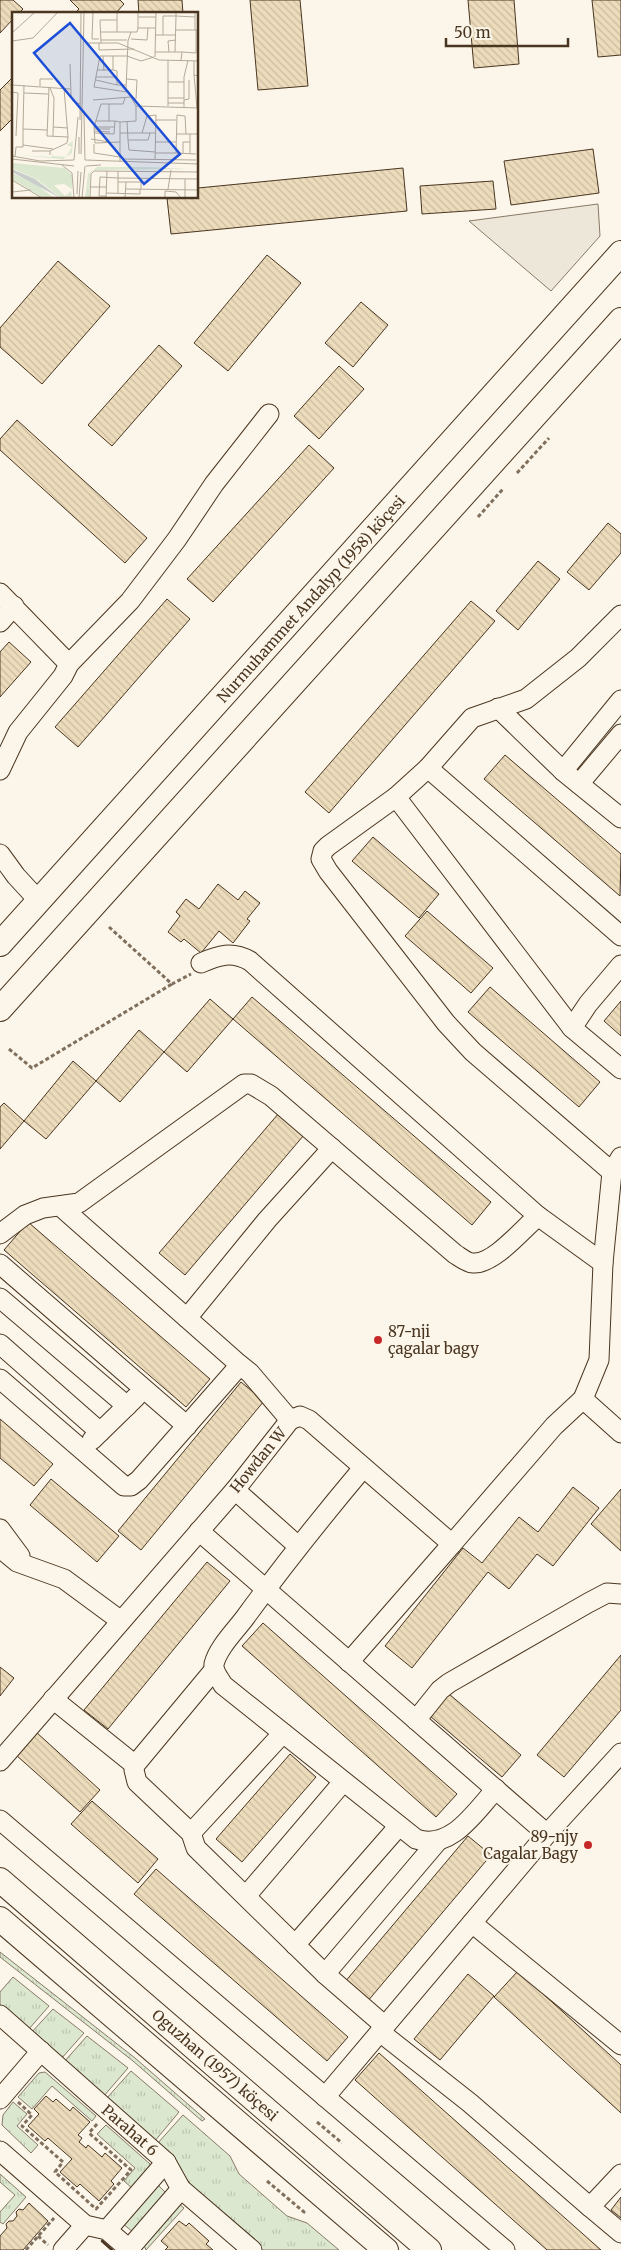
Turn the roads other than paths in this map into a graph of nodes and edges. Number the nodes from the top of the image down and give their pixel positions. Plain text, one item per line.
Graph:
1 (621, 253) edge
2 (618, 331) edge
3 (269, 414) dead end
4 (0, 593) edge
5 (14, 606) junction
6 (621, 615) edge
7 (0, 622) edge
8 (69, 664) junction
9 (621, 700) edge
10 (498, 708) junction
11 (621, 734) edge
12 (428, 768) junction
13 (0, 770) edge
14 (563, 771) junction
15 (579, 784) junction
16 (396, 797) junction
17 (621, 818) edge
18 (0, 854) edge
19 (39, 901) junction
20 (621, 936) edge
21 (0, 944) edge
22 (204, 961) road end
23 (621, 965) edge
24 (6, 1004) edge
25 (0, 1024) edge
26 (572, 1028) junction
27 (621, 1069) edge
28 (332, 1148) junction
29 (616, 1164) edge
30 (60, 1206) junction
31 (538, 1216) junction
32 (0, 1234) edge
33 (603, 1263) junction
34 (0, 1264) edge
35 (0, 1298) edge
36 (187, 1318) junction
37 (0, 1344) edge
38 (240, 1365) junction
39 (0, 1379) edge
40 (144, 1389) junction
41 (583, 1399) junction
42 (127, 1406) junction
43 (290, 1420) junction
44 (188, 1426) junction
45 (100, 1432) junction
46 (621, 1433) edge
47 (82, 1450) junction
48 (363, 1468) junction
49 (235, 1490) junction
50 (0, 1529) edge
51 (199, 1531) junction
52 (452, 1544) junction
53 (298, 1546) junction
54 (0, 1548) edge
55 (27, 1565) junction
56 (266, 1589) junction
57 (621, 1594) edge
58 (121, 1621) junction
59 (349, 1662) junction
60 (214, 1670) junction
61 (53, 1699) junction
62 (416, 1720) junction
63 (283, 1733) junction
64 (621, 1753) edge
65 (0, 1761) edge
66 (135, 1765) junction
67 (343, 1782) junction
68 (496, 1790) junction
69 (0, 1820) edge
70 (398, 1827) junction
71 (191, 1833) junction
72 (548, 1834) junction
73 (437, 1842) junction
74 (0, 1880) edge
75 (246, 1896) junction
76 (0, 1919) edge
77 (472, 1923) junction
78 (296, 1945) junction
79 (325, 1974) junction
80 (0, 2015) edge
81 (382, 2029) junction
82 (621, 2046) edge
83 (41, 2051) junction
84 (325, 2097) junction
85 (8, 2099) edge
86 (0, 2151) edge
87 (166, 2162) junction
88 (621, 2174) edge
89 (181, 2189) junction
90 (590, 2207) junction
91 (85, 2225) junction
92 (107, 2230) junction
93 (621, 2232) edge
94 (57, 2249) edge
95 (130, 2250) edge
96 (252, 2250) edge
97 (386, 2250) edge
98 (429, 2250) edge
99 (505, 2250) edge

1 - 19 main road, Nurmuhammet Andalyp (1958) köçesi
2 - 24 main road
3 - 8 street
4 - 5 street
5 - 7 street
5 - 8 street
6 - 10 street
8 - 13 street
9 - 14 street
10 - 12 street
10 - 14 street
11 - 15 street
12 - 16 street
12 - 20 street
14 - 15 street
15 - 17 street
16 - 26 street
16 - 29 street
18 - 19 street
19 - 21 main road, Nurmuhammet Andalyp (1958) köçesi
22 - 31 street
23 - 26 street
24 - 25 main road
26 - 27 street
28 - 30 street
28 - 31 street
28 - 36 street
29 - 33 street
30 - 32 street
30 - 36 street
31 - 33 street
33 - 41 street
34 - 40 street
35 - 42 street
36 - 38 street
37 - 45 street
38 - 43 street
38 - 44 street
39 - 47 street
40 - 42 street
40 - 44 street
41 - 46 street
41 - 52 street
42 - 45 street
43 - 48 street, Howdan W
43 - 49 street, Howdan W
44 - 47 street
45 - 47 street
48 - 52 street, Howdan W
48 - 53 street
49 - 51 street, Howdan W
49 - 53 street
50 - 55 street
51 - 56 street
51 - 58 street, Howdan W
52 - 59 street
53 - 56 street
54 - 55 street
55 - 58 street
56 - 59 street
56 - 60 street
57 - 62 street
58 - 61 street, Howdan W
59 - 62 street
60 - 63 street
60 - 66 street
61 - 65 street, Howdan W
61 - 66 street
62 - 68 street
63 - 67 street
63 - 71 street
64 - 72 street
66 - 71 street
67 - 70 street
67 - 75 street
68 - 72 street
68 - 73 street
69 - 84 street
70 - 73 street
70 - 78 street
71 - 75 street
72 - 77 street
73 - 79 street
74 - 98 main road, Oguzhan (1957) köçesi
75 - 78 street
76 - 97 main road, Oguzhan (1957) köçesi
77 - 81 street
77 - 82 street
78 - 79 street
79 - 81 street
80 - 83 street, Parahat 6
81 - 84 street
81 - 90 street
83 - 85 street
83 - 87 street, Parahat 6
84 - 99 street
86 - 91 street
87 - 89 street, Parahat 6
87 - 92 street
88 - 90 street
89 - 95 street
89 - 96 street, Parahat 6
90 - 93 street
91 - 92 street
91 - 94 street
92 - 95 street

